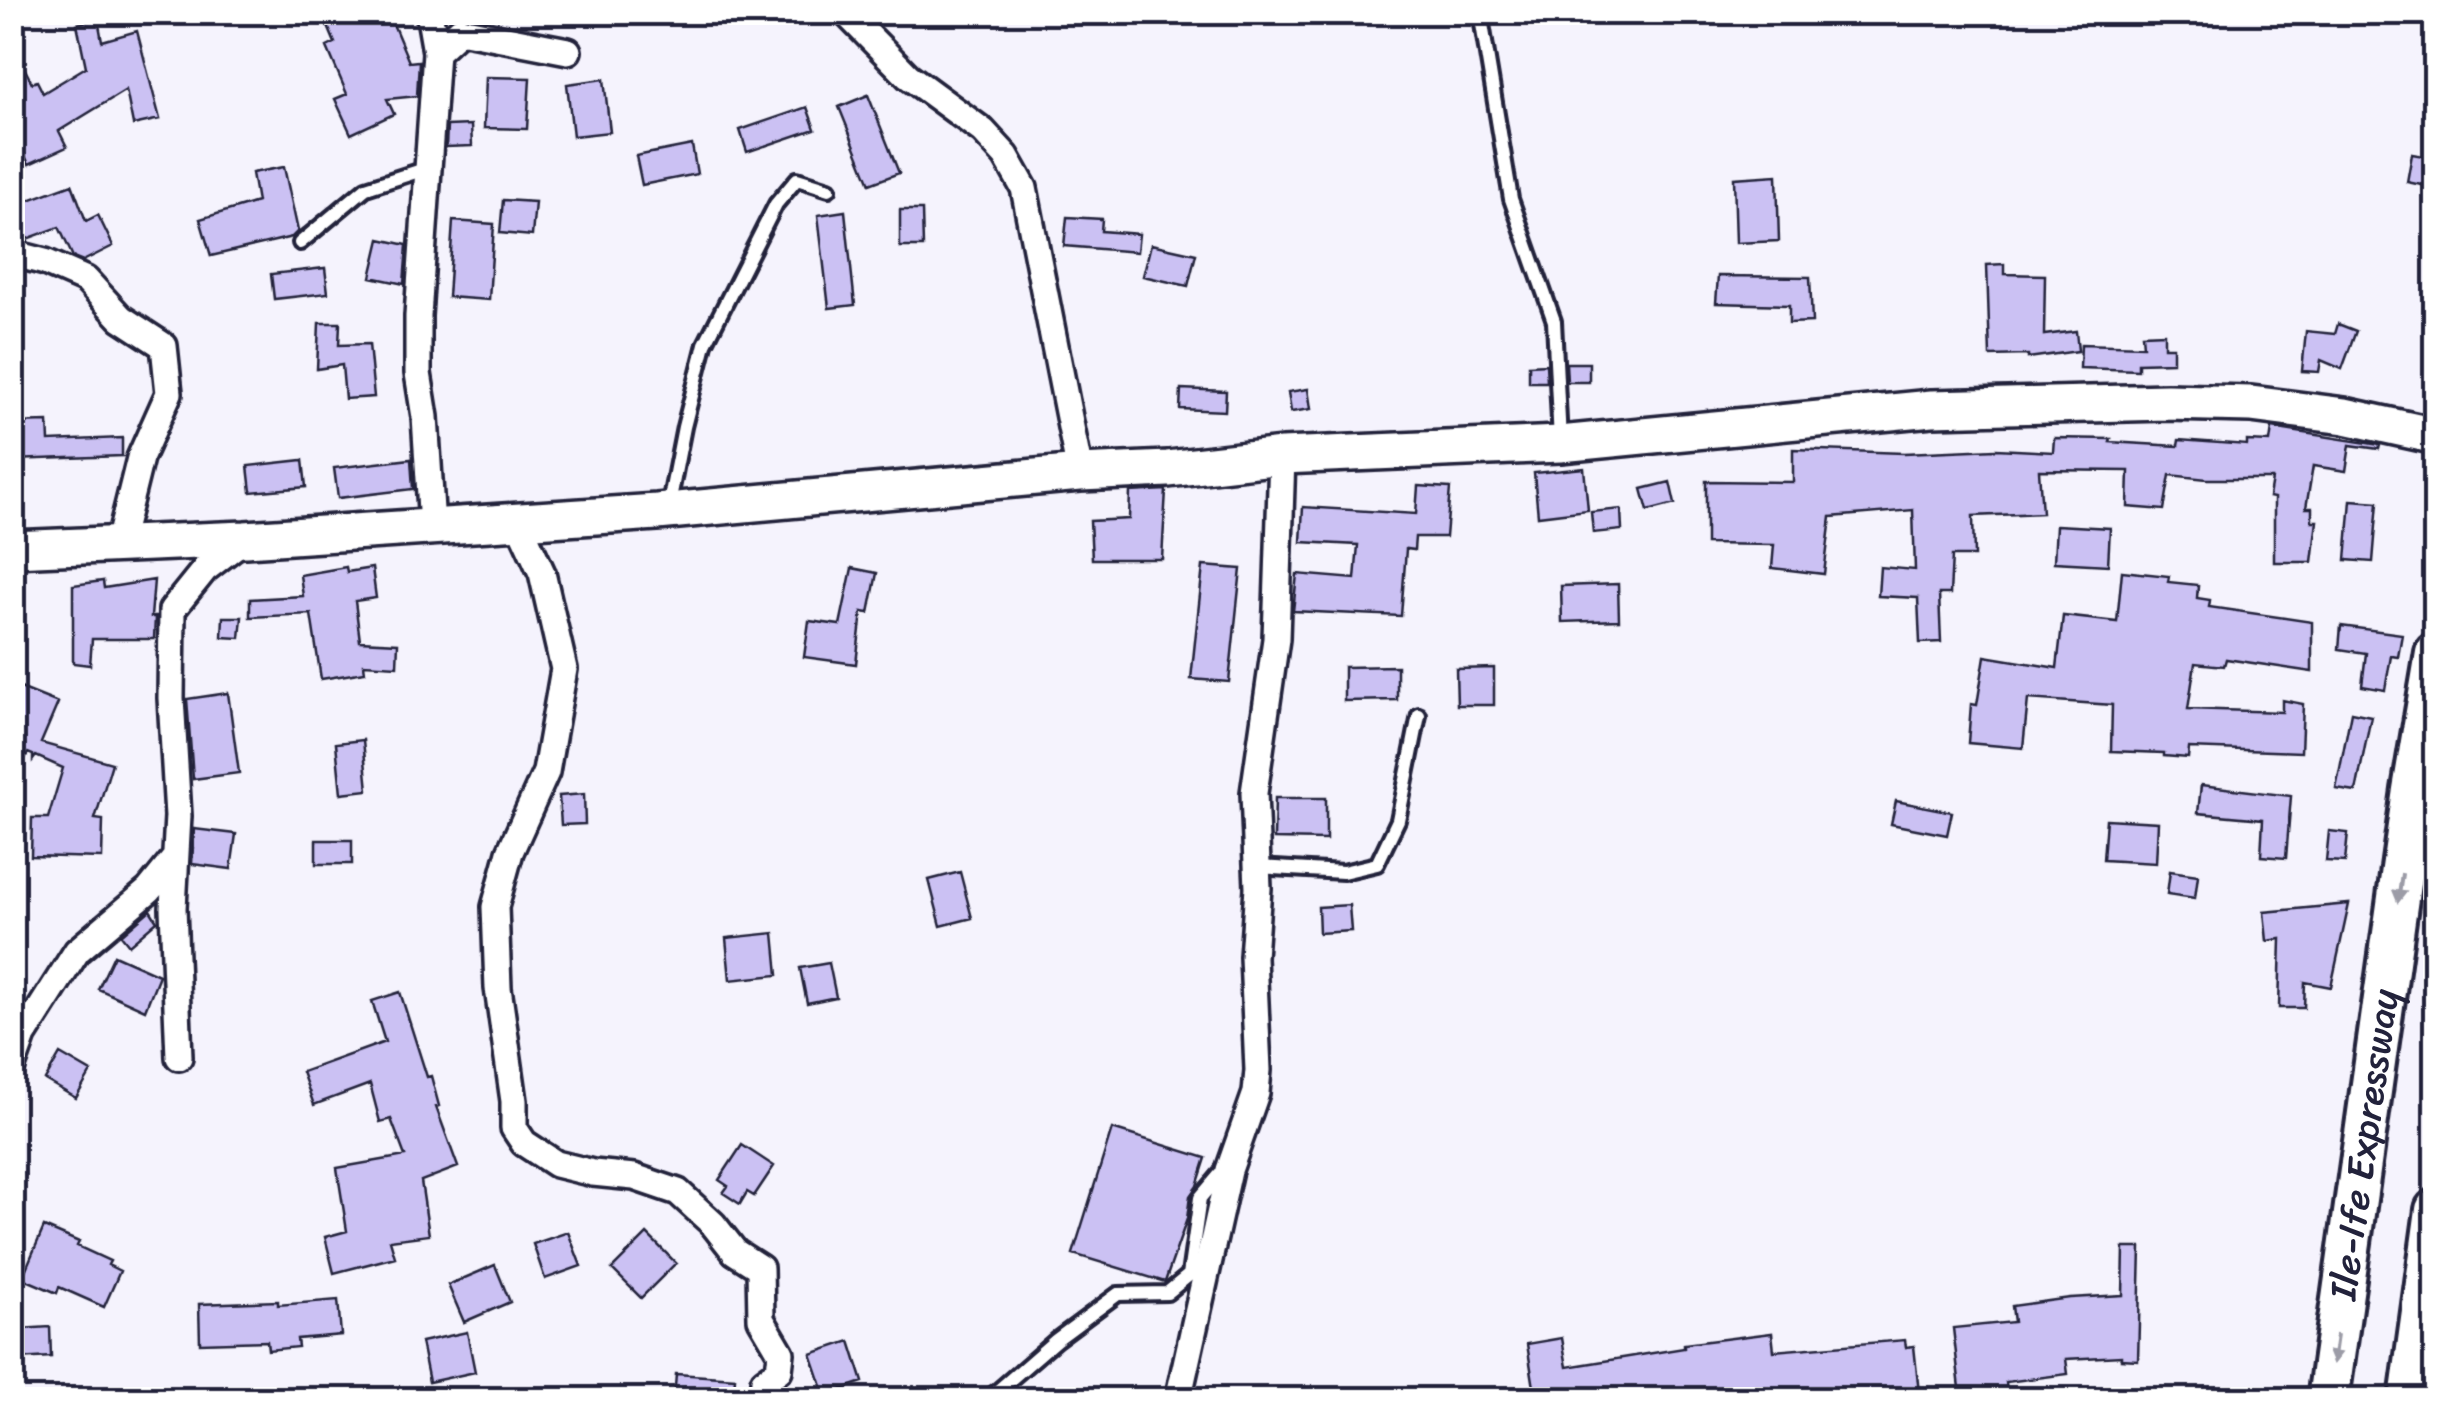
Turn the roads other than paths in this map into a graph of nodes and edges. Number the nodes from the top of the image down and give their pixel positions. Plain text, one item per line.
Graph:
1 (429, 12) edge
2 (845, 12) edge
3 (1480, 12) edge
4 (568, 51) dead end
5 (436, 52) junction
6 (428, 168) junction
7 (829, 189) dead end
8 (300, 243) dead end
9 (12, 247) edge
10 (2436, 436) edge
11 (1560, 444) junction
12 (1282, 456) junction
13 (1080, 473) junction
14 (668, 511) junction
15 (518, 521) junction
16 (432, 526) junction
17 (245, 539) junction
18 (120, 543) junction
19 (12, 549) edge
20 (2436, 654) edge
21 (1419, 715) dead end
22 (176, 858) junction
23 (1257, 867) junction
24 (179, 1057) dead end
25 (12, 1067) edge
26 (1234, 1159) junction
27 (2436, 1210) edge
28 (769, 1400) edge
29 (987, 1400) edge
30 (1178, 1400) edge
31 (2328, 1400) edge
32 (2410, 1400) edge

1 - 5 street
2 - 13 street
3 - 11 lane
4 - 5 street
5 - 6 street
6 - 8 lane
6 - 16 street
7 - 14 lane
9 - 18 street
10 - 11 main road
11 - 12 main road
12 - 13 main road
12 - 23 street
13 - 14 main road
14 - 15 main road
15 - 16 main road
15 - 28 street
16 - 17 main road
17 - 18 main road
17 - 22 street
18 - 19 main road
20 -> 31 highway, Ile-Ife Expressway
21 - 23 lane
22 - 24 street
22 - 25 street
23 - 26 street
26 - 29 lane
26 - 30 street
27 - 32 highway

